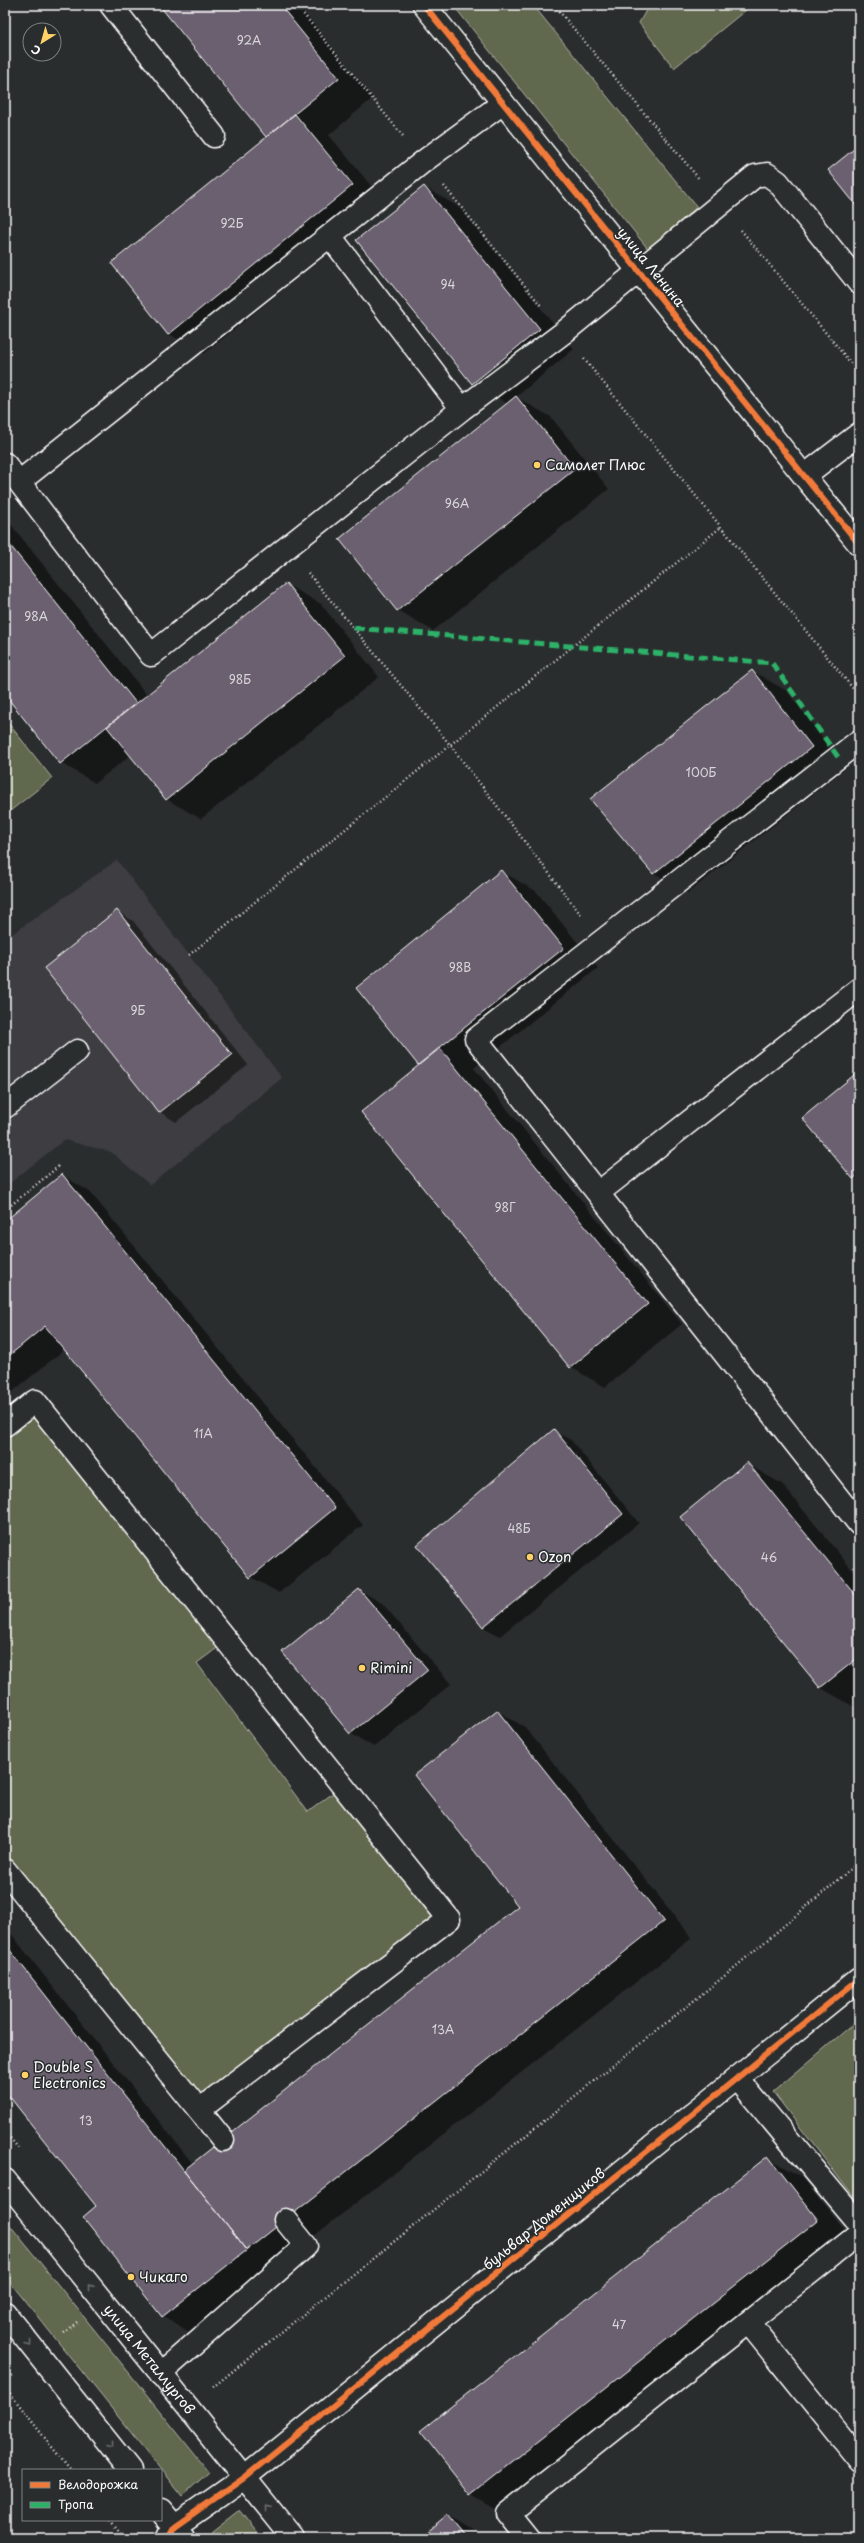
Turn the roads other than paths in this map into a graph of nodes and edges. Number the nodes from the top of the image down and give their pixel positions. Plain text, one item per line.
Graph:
1 (111, 5) edge
2 (424, 5) edge
3 (503, 103) junction
4 (214, 136) dead end
5 (330, 236) junction
6 (639, 272) junction
7 (859, 283) edge
8 (462, 410) junction
9 (859, 434) edge
10 (5, 464) edge
11 (804, 476) junction
12 (19, 482) junction
13 (859, 544) edge
14 (859, 741) edge
15 (859, 989) edge
16 (77, 1051) dead end
17 (5, 1107) edge
18 (598, 1193) junction
19 (5, 1425) edge
20 (859, 1524) edge
21 (5, 1870) edge
22 (859, 1979) edge
23 (737, 2078) junction
24 (199, 2110) junction
25 (222, 2140) dead end
26 (5, 2180) edge
27 (285, 2220) dead end
28 (859, 2224) edge
29 (859, 2234) edge
30 (5, 2313) edge
31 (748, 2322) junction
32 (160, 2374) junction
33 (859, 2460) edge
34 (129, 2469) edge
35 (244, 2478) junction
36 (162, 2512) edge
37 (175, 2534) edge
38 (293, 2538) edge
39 (528, 2538) edge

1 - 4 street
2 - 3 street, улица Ленина
3 - 5 street
3 - 6 street, улица Ленина
5 - 8 street
5 - 12 street
6 - 7 street
6 - 8 street
6 - 11 street, улица Ленина
8 - 12 street
9 - 11 street
10 - 12 street
11 - 13 street, улица Ленина
14 - 18 street
15 - 18 street
16 - 17 street
18 - 20 street
19 - 24 street
21 - 24 street
22 - 23 street, бульвар Доменщиков
23 - 28 street
23 - 35 street, бульвар Доменщиков
24 - 25 street
32 -> 26 street, улица Металлургов
27 - 32 street
29 - 31 street
30 -> 34 street
31 - 33 street
31 - 39 street
32 - 35 street, улица Металлургов
35 - 37 street, бульвар Доменщиков
38 -> 35 street, улица Металлургов
36 - 37 street

